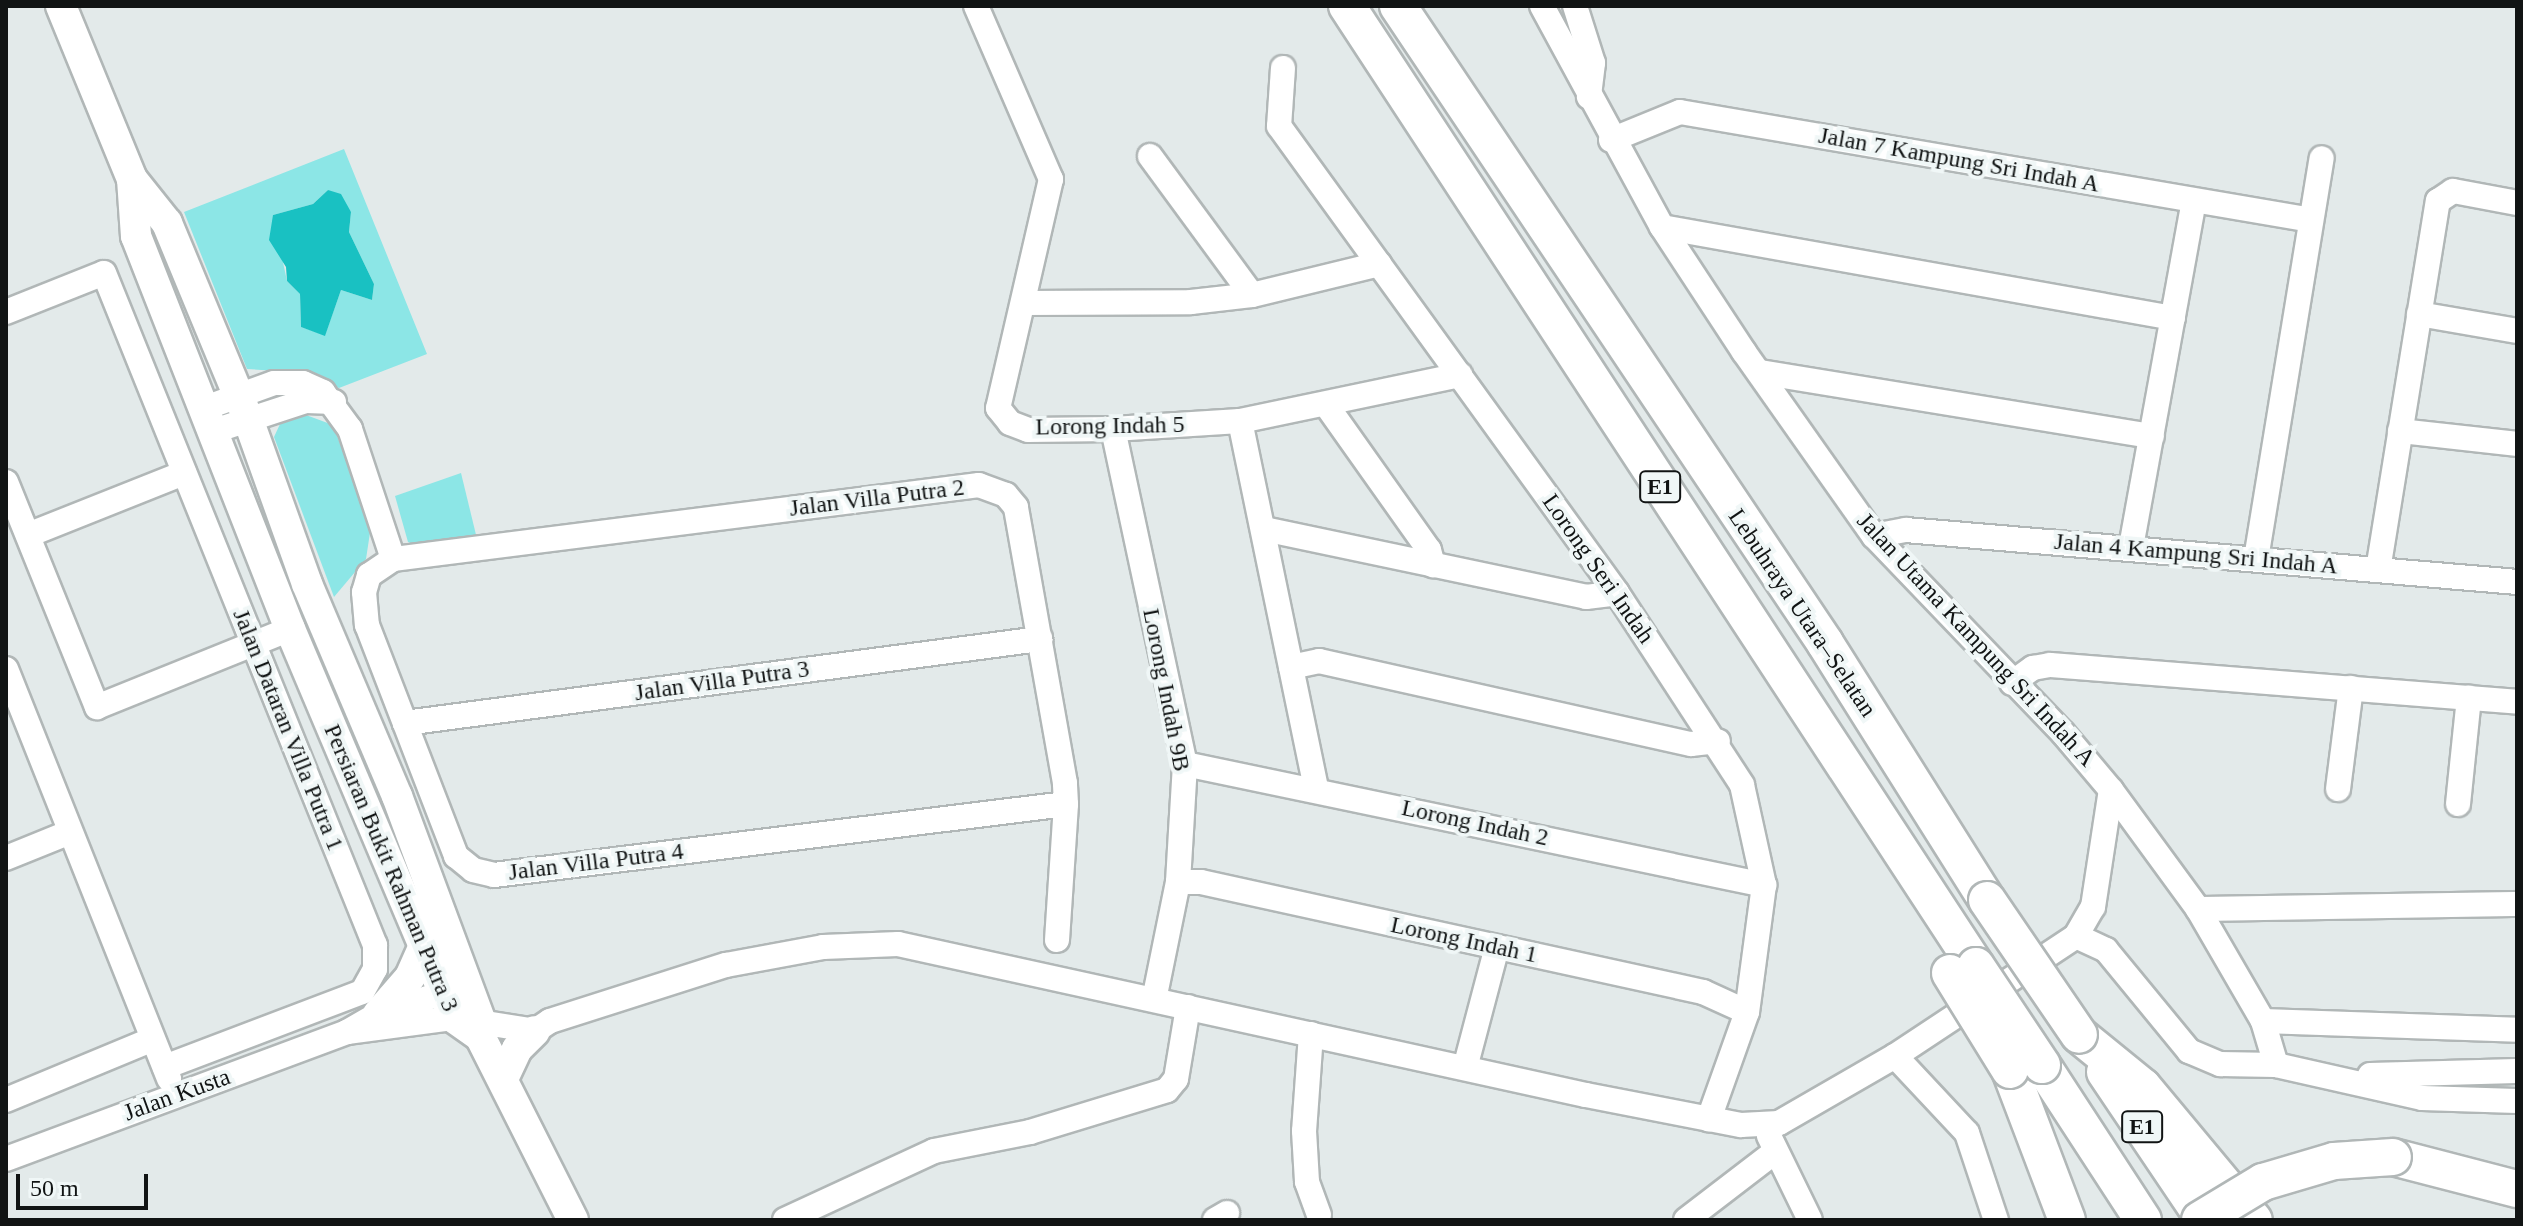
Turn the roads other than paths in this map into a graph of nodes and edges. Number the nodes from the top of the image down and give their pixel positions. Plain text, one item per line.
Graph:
1 (61, 6) edge
2 (976, 6) edge
3 (1347, 6) edge
4 (1398, 6) edge
5 (1542, 6) edge
6 (1575, 6) edge
7 (1283, 68) dead end
8 (1589, 97) junction
9 (1611, 140) junction
10 (1150, 156) dead end
11 (2322, 158) dead end
12 (132, 179) junction
13 (2194, 201) junction
14 (2517, 203) edge
15 (2311, 220) junction
16 (1662, 227) junction
17 (1379, 264) junction
18 (1252, 295) junction
19 (1024, 303) junction
20 (6, 312) edge
21 (2419, 314) junction
22 (2173, 318) junction
23 (2517, 331) edge
24 (1760, 372) junction
25 (1460, 375) junction
26 (1327, 406) junction
27 (243, 407) junction
28 (210, 420) junction
29 (1240, 421) junction
30 (1113, 429) junction
31 (2400, 431) junction
32 (2152, 436) junction
33 (2517, 444) edge
34 (184, 473) junction
35 (6, 482) edge
36 (1264, 529) junction
37 (28, 535) junction
38 (1874, 536) junction
39 (2131, 547) junction
40 (393, 559) junction
41 (2256, 559) junction
42 (1433, 565) junction
43 (2378, 570) junction
44 (2517, 582) edge
45 (1617, 593) junction
46 (290, 629) junction
47 (1040, 639) junction
48 (253, 644) junction
49 (1291, 667) junction
50 (6, 669) edge
51 (2012, 683) junction
52 (2351, 688) junction
53 (2469, 698) junction
54 (2517, 702) edge
55 (405, 723) junction
56 (1718, 741) junction
57 (1185, 764) junction
58 (1316, 788) junction
59 (2338, 789) dead end
60 (2111, 790) junction
61 (397, 796) junction
62 (1066, 804) junction
63 (2458, 804) dead end
64 (373, 830) junction
65 (70, 832) junction
66 (6, 858) edge
67 (1178, 882) junction
68 (1764, 885) junction
69 (2517, 904) edge
70 (2198, 909) junction
71 (2076, 936) junction
72 (434, 940) junction
73 (1057, 940) dead end
74 (1497, 947) junction
75 (1154, 1000) junction
76 (1188, 1007) junction
77 (1747, 1012) junction
78 (378, 1014) junction
79 (471, 1014) junction
80 (2263, 1021) junction
81 (542, 1026) junction
82 (2517, 1030) edge
83 (347, 1032) junction
84 (1311, 1034) junction
85 (2079, 1035) junction
86 (151, 1040) junction
87 (221, 1046) junction
88 (1895, 1056) junction
89 (2276, 1065) junction
90 (165, 1067) junction
91 (2026, 1067) junction
92 (1465, 1068) junction
93 (2517, 1071) edge
94 (232, 1075) junction
95 (2340, 1076) junction
96 (503, 1079) junction
97 (175, 1096) junction
98 (6, 1100) edge
99 (2517, 1101) edge
100 (1709, 1119) junction
101 (1764, 1125) junction
102 (1776, 1151) junction
103 (6, 1159) edge
104 (2517, 1189) edge
105 (1319, 1215) dead end
106 (573, 1220) edge
107 (785, 1220) edge
108 (1686, 1220) edge
109 (1810, 1220) edge
110 (1996, 1220) edge
111 (2067, 1220) edge
112 (2143, 1220) edge
113 (2203, 1220) edge
114 (2254, 1220) edge

1 - 12 main road, Persiaran Bukit Rahman Putra 3
2 - 19 street, Lorong Indah 5
3 - 91 highway, Lebuhraya Utara–Selatan / E1, bridge
4 - 85 highway, Lebuhraya Utara–Selatan / E1, bridge
5 - 8 street, Jalan Utama Kampung Sri Indah A
6 - 8 street
7 - 17 street, Lorong Seri Indah
8 - 9 street, Jalan Utama Kampung Sri Indah A
9 - 13 street, Jalan 7 Kampung Sri Indah A
9 - 16 street, Jalan Utama Kampung Sri Indah A
10 - 18 street
11 - 15 street
12 - 27 main road, Persiaran Bukit Rahman Putra 3
12 - 28 main road, Persiaran Bukit Rahman Putra 3
13 - 15 street, Jalan 7 Kampung Sri Indah A
13 - 22 street
14 - 21 street
15 - 41 street
16 - 22 street
16 - 24 street, Jalan Utama Kampung Sri Indah A
17 - 18 street
17 - 25 street, Lorong Seri Indah
18 - 19 street
19 - 30 street, Lorong Indah 5
20 - 34 street, Jalan Dataran Villa Putra 1
21 - 23 street
21 - 31 street
22 - 32 street
24 - 32 street
24 - 38 street, Jalan Utama Kampung Sri Indah A
25 - 26 street, Lorong Indah 5
25 - 45 street, Lorong Seri Indah
26 - 29 street, Lorong Indah 5
26 - 42 street
27 - 28 street
27 - 40 street
27 - 61 main road, Persiaran Bukit Rahman Putra 3
28 - 46 main road, Persiaran Bukit Rahman Putra 3
29 - 30 street, Lorong Indah 5
29 - 36 street
30 - 57 street, Lorong Indah 9B
31 - 33 street
31 - 43 street
32 - 39 street
34 - 37 street
34 - 48 street, Jalan Dataran Villa Putra 1
35 - 37 street
36 - 42 street
36 - 49 street
37 - 48 street
38 - 39 street, Jalan 4 Kampung Sri Indah A
38 - 51 street, Jalan Utama Kampung Sri Indah A
39 - 41 street, Jalan 4 Kampung Sri Indah A
40 - 47 street, Jalan Villa Putra 2
40 - 55 street, Jalan Villa Putra 4
41 - 43 street, Jalan 4 Kampung Sri Indah A
42 - 45 street
43 - 44 street, Jalan 4 Kampung Sri Indah A
45 - 56 street, Lorong Seri Indah
46 - 48 street
46 - 64 main road, Persiaran Bukit Rahman Putra 3
47 - 55 street, Jalan Villa Putra 3
47 - 62 street, Jalan Villa Putra 2
48 - 87 street, Jalan Dataran Villa Putra 1
49 - 56 street
49 - 58 street
50 - 65 street
51 - 52 street
51 - 60 street, Jalan Utama Kampung Sri Indah A
52 - 53 street
52 - 59 street
53 - 54 street
53 - 63 street
55 - 62 street, Jalan Villa Putra 4
56 - 68 street, Lorong Seri Indah
57 - 58 street, Lorong Indah 2
57 - 67 street, Lorong Indah 9B
58 - 68 street, Lorong Indah 2
60 - 70 street, Jalan Utama Kampung Sri Indah A
60 - 71 street
61 - 64 main road
61 - 72 main road, Persiaran Bukit Rahman Putra 3
62 - 73 street, Jalan Villa Putra 2
64 - 72 main road, Persiaran Bukit Rahman Putra 3
65 - 66 street
65 - 86 street
67 - 74 street, Lorong Indah 1
67 - 75 street, Lorong Indah 9B
68 - 77 street, Lorong Seri Indah
69 - 70 street
70 - 80 street, Jalan Utama Kampung Sri Indah A
71 - 88 street
71 - 89 street
72 - 78 main road
72 - 79 main road, Persiaran Bukit Rahman Putra 3
72 - 79 main road
74 - 77 street, Lorong Indah 1
74 - 92 street
75 - 76 street
75 - 81 street
76 - 84 street
76 - 107 street
77 - 100 street, Lorong Seri Indah
78 - 79 street, Jalan Kusta
78 - 83 street, Jalan Kusta
79 - 81 street
79 - 83 street, Jalan Kusta
79 - 96 main road
80 - 82 street
80 - 89 street, Jalan Utama Kampung Sri Indah A
81 - 96 main road
83 - 94 street, Jalan Kusta
84 - 92 street
84 - 105 street
85 - 113 highway, Lebuhraya Utara–Selatan / E1
85 - 114 highway
86 - 90 street
86 - 98 street
87 - 90 street, Jalan Dataran Villa Putra 1
87 - 94 street
88 - 101 street
88 - 110 street
89 - 95 street
90 - 97 street
91 - 111 highway
91 - 112 highway, E1
92 - 100 street
93 - 95 street
94 - 97 street, Jalan Kusta
95 - 99 street
96 - 106 main road
97 - 103 street, Jalan Kusta
100 - 101 street
101 - 102 street
102 - 108 street
102 - 109 street
104 - 113 highway, bridge

